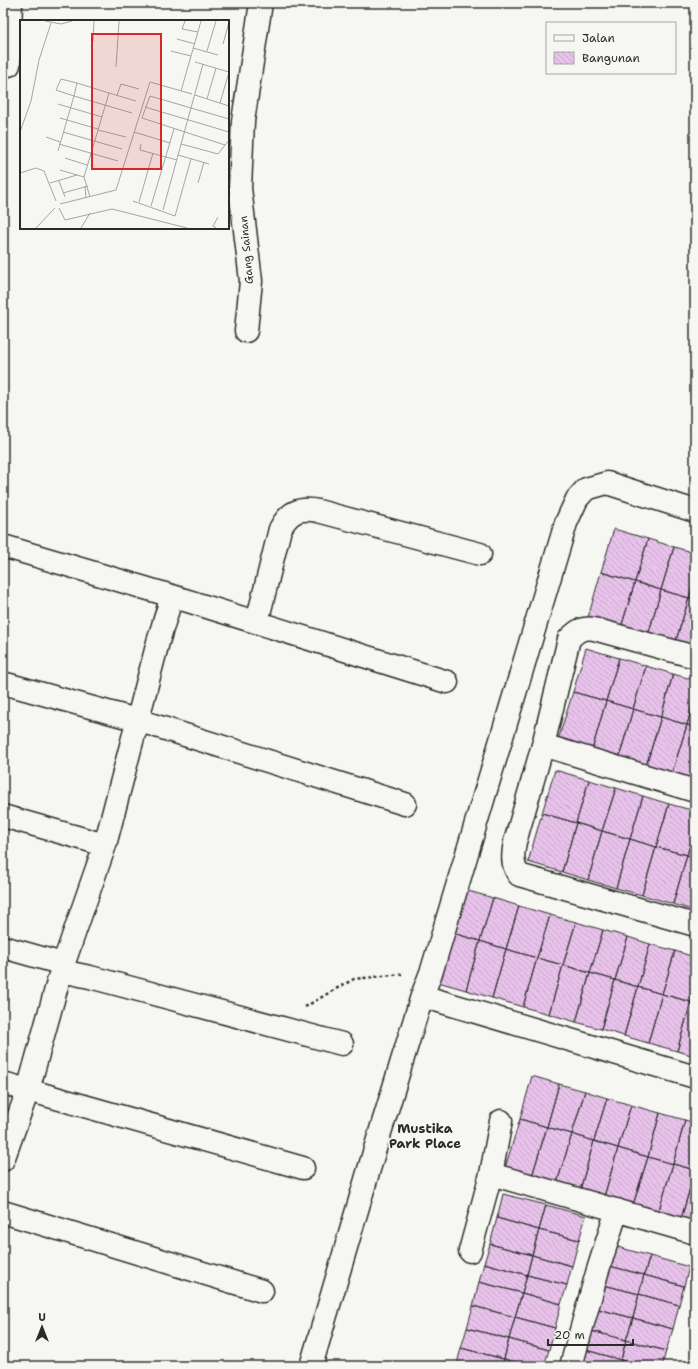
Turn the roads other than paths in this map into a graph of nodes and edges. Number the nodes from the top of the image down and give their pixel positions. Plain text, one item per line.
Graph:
1 (11, 3) edge
2 (261, 3) edge
3 (9, 65) dead end
4 (246, 331) dead end
5 (695, 510) edge
6 (3, 546) edge
7 (480, 554) dead end
8 (172, 596) junction
9 (257, 622) junction
10 (695, 657) edge
11 (447, 682) dead end
12 (3, 683) edge
13 (137, 720) junction
14 (543, 745) junction
15 (695, 790) edge
16 (405, 804) dead end
17 (3, 816) edge
18 (105, 845) junction
19 (695, 925) edge
20 (3, 947) edge
21 (62, 968) junction
22 (422, 996) junction
23 (342, 1044) dead end
24 (695, 1077) edge
25 (3, 1083) edge
26 (28, 1090) junction
27 (501, 1121) dead end
28 (3, 1160) edge
29 (303, 1168) dead end
30 (491, 1174) junction
31 (617, 1210) junction
32 (3, 1212) edge
33 (695, 1233) edge
34 (470, 1251) dead end
35 (262, 1290) dead end
36 (311, 1366) edge
37 (571, 1366) edge

1 - 3 street
2 - 4 street, Gang Sainan
5 - 22 street
6 - 8 street
7 - 9 street
8 - 9 street
8 - 13 street
9 - 11 street
10 - 14 street
12 - 13 street
13 - 16 street
13 - 18 street
14 - 15 street
14 - 19 street
17 - 18 street
18 - 21 street
20 - 21 street
21 - 23 street
21 - 26 street
22 - 24 street
22 - 36 street
25 - 26 street
26 - 28 street
26 - 29 street
27 - 30 street
30 - 31 street
30 - 34 street
31 - 33 street
31 - 37 street
32 - 35 street

